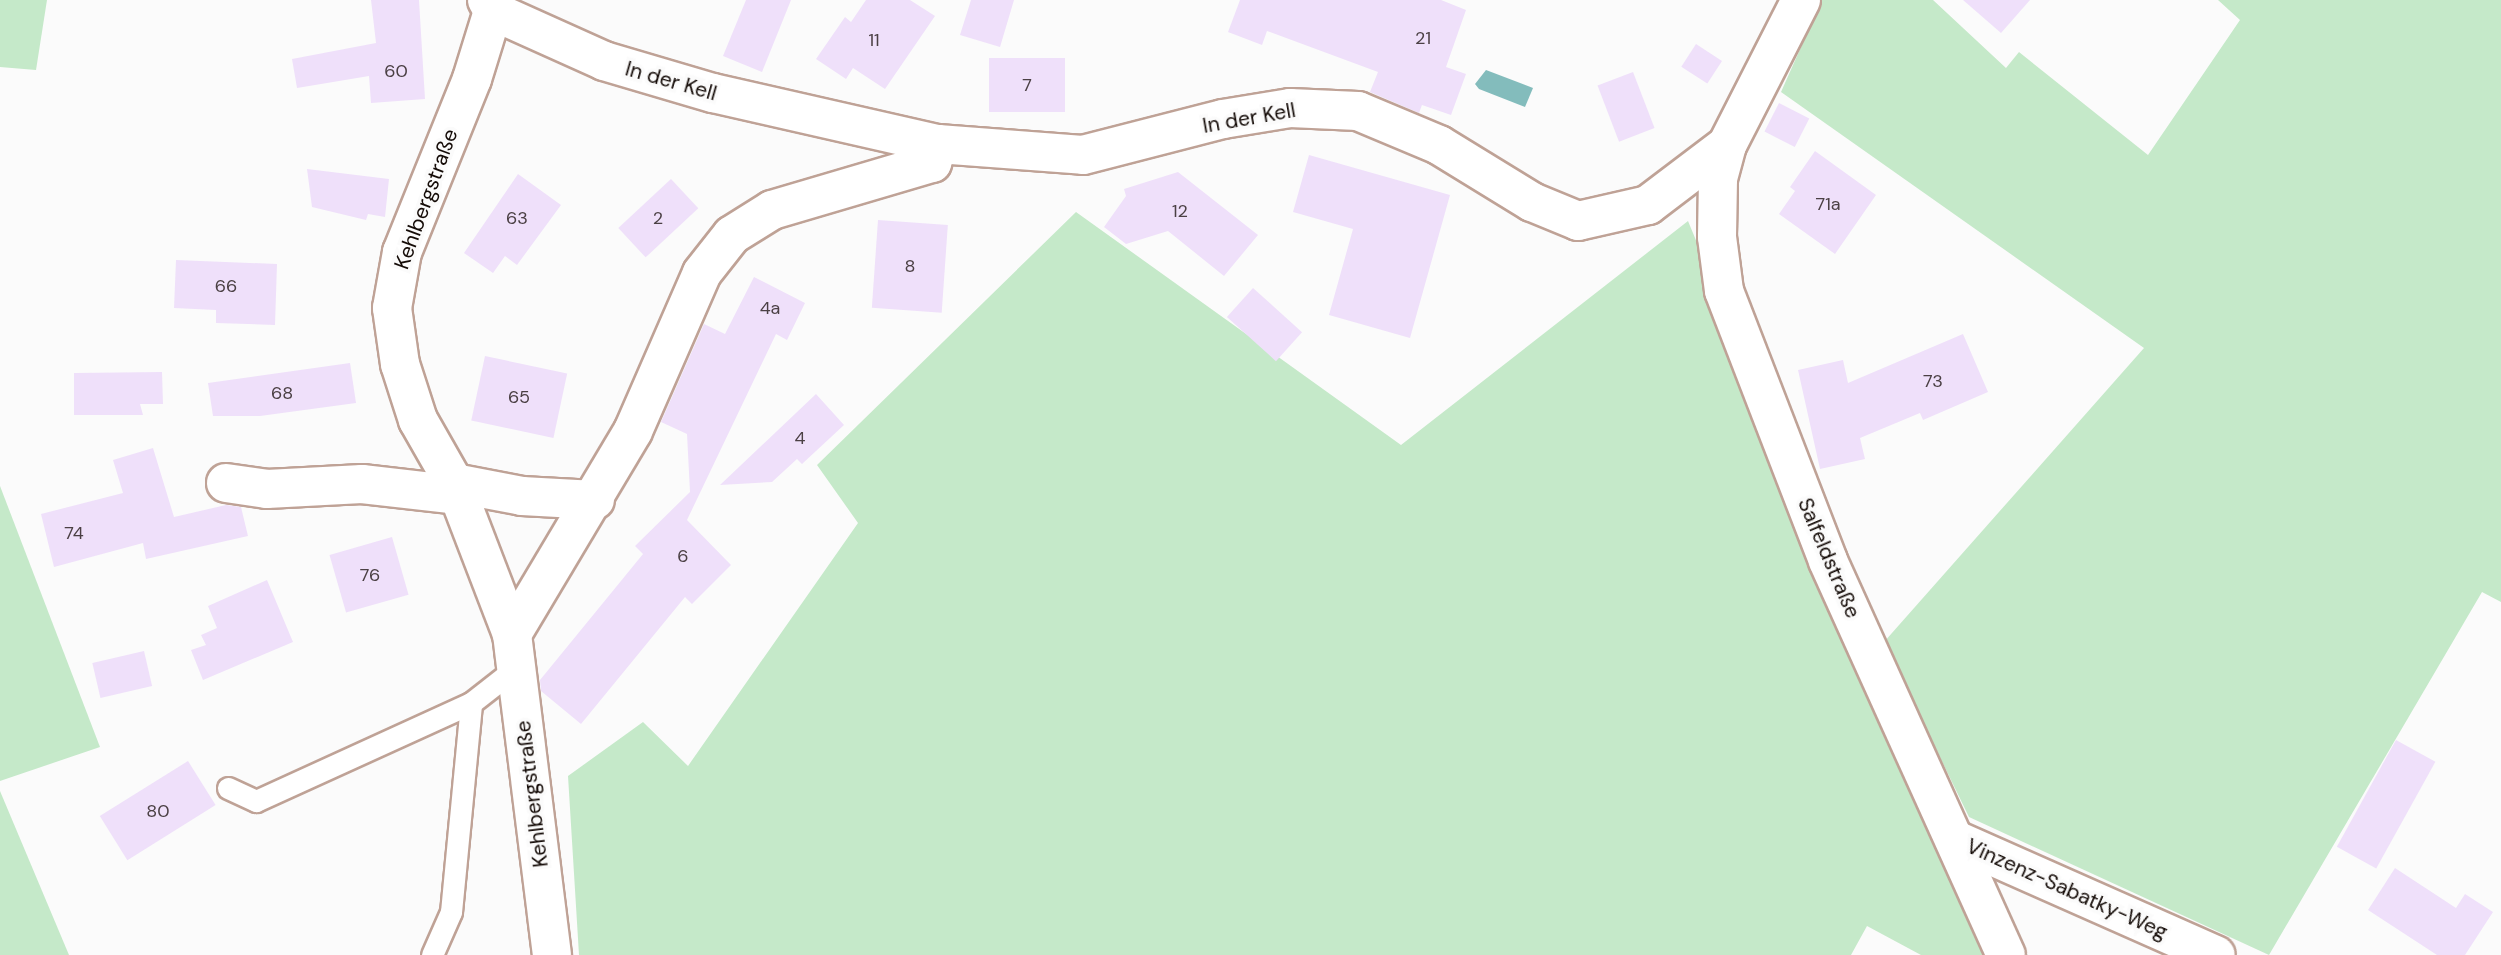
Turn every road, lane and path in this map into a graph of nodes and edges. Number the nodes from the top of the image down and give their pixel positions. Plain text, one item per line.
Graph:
1 (1801, 0) edge
2 (490, 5) edge
3 (938, 144) junction
4 (1727, 145) junction
5 (1578, 221) joint
6 (226, 483) dead end
7 (456, 489) junction
8 (595, 500) junction
9 (514, 650) junction
10 (471, 703) junction
11 (228, 788) dead end
12 (1956, 840) junction
13 (432, 955) edge
14 (552, 955) edge
15 (2006, 955) edge
16 (2217, 955) edge

1 - 4 street, Salfeldstraße
2 - 3 street, In der Kell
2 - 7 street, Kehlbergstraße
3 - 5 street, In der Kell
3 - 8 street
4 - 5 street, Salfeldstraße
4 - 12 street, Salfeldstraße
6 - 7 street
7 - 8 street
7 - 9 street, Kehlbergstraße
8 - 9 street
9 - 10 lane
9 - 14 street, Kehlbergstraße
10 - 11 lane
10 - 13 lane
12 - 15 street, Salfeldstraße
12 - 16 street, Vinzenz-Sabatky-Weg

